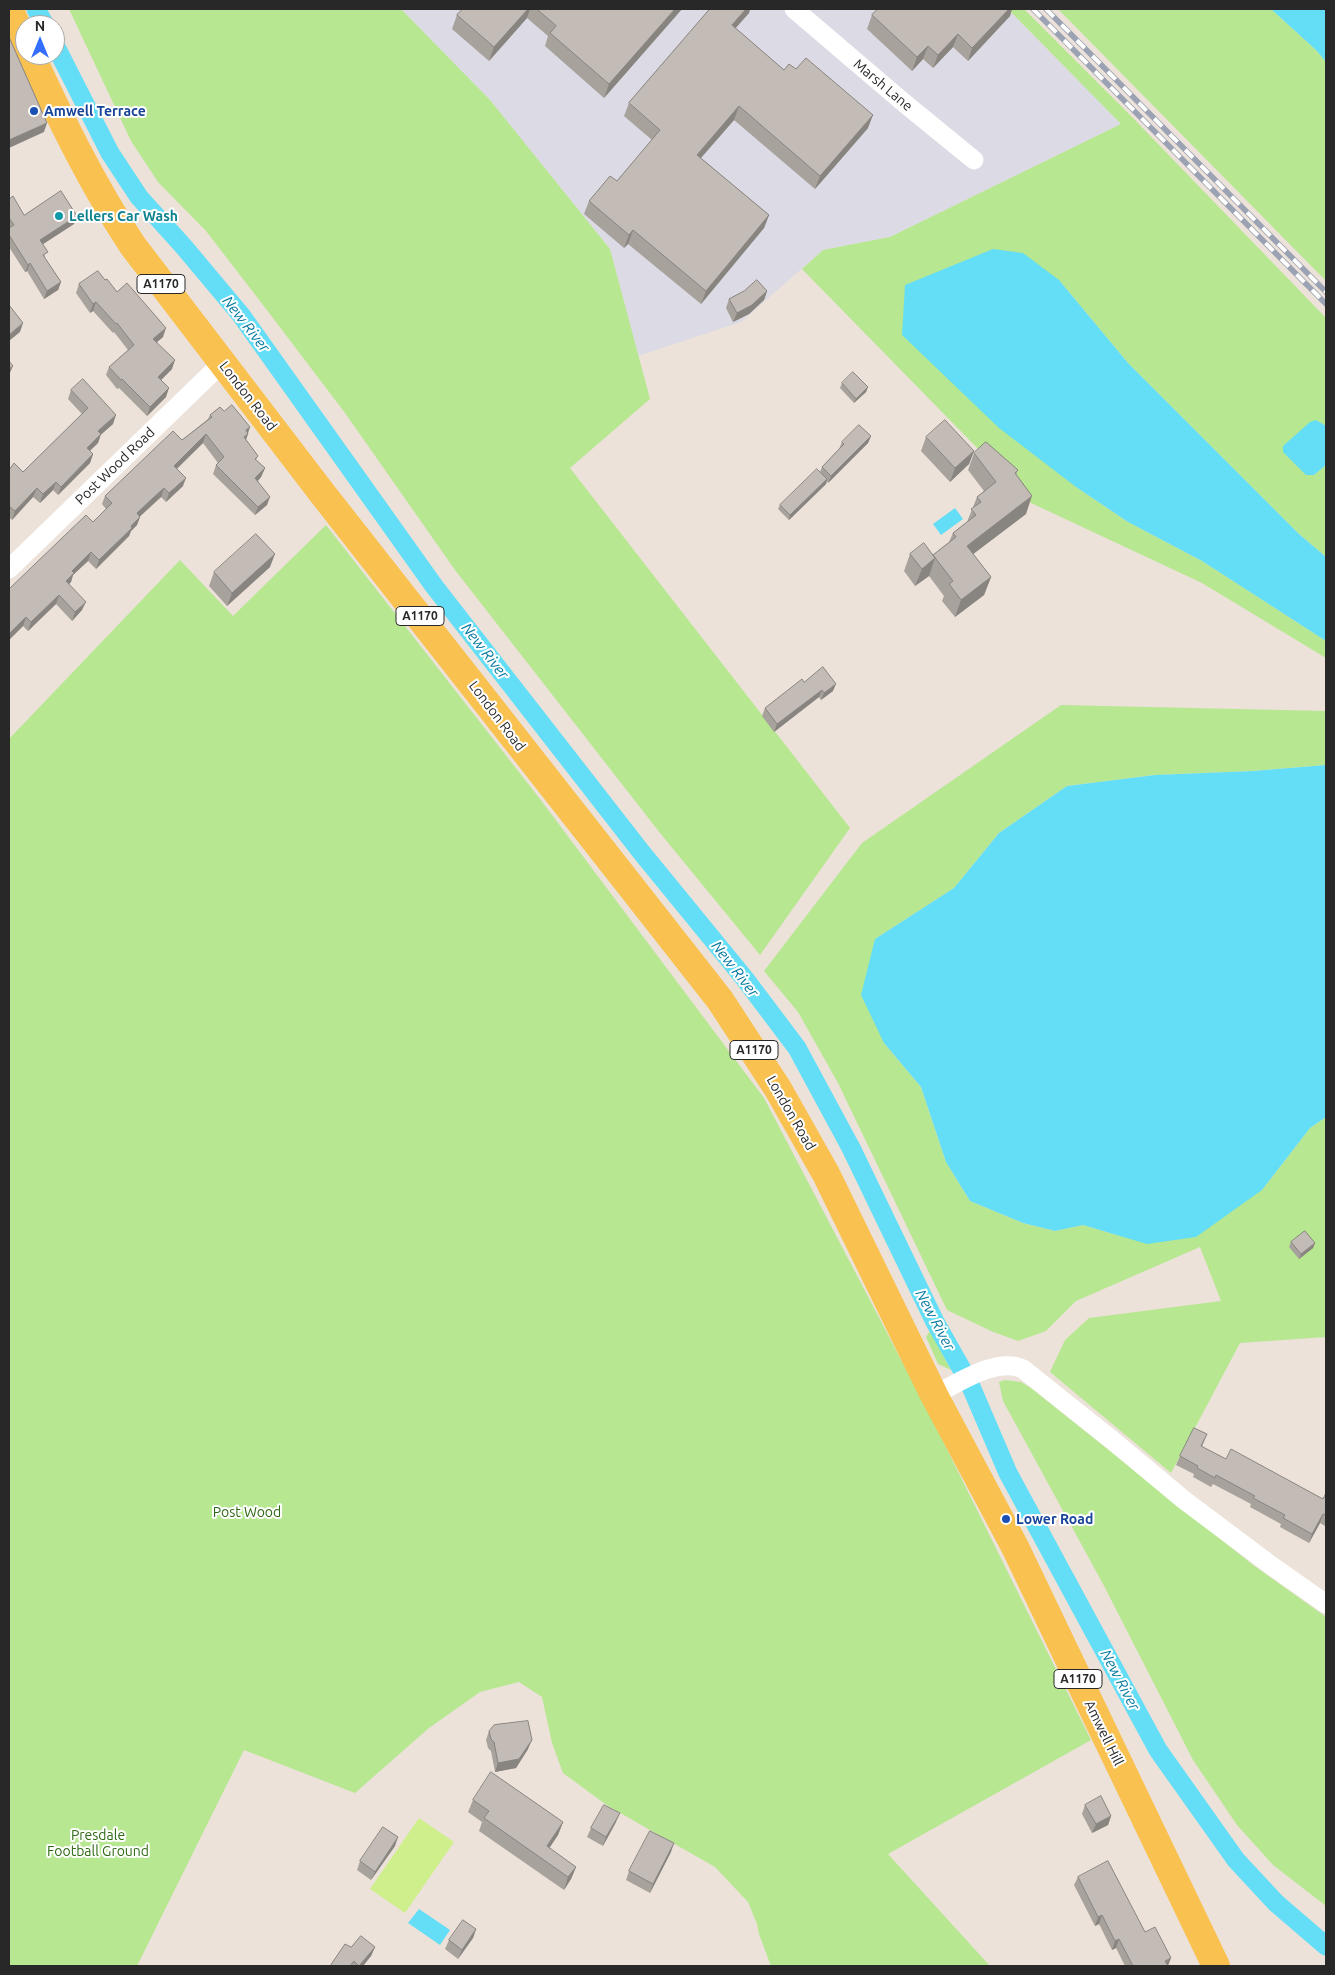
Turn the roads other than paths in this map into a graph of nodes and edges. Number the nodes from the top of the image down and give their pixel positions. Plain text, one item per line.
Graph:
1 (9, 9) edge
2 (794, 9) edge
3 (15, 22) edge
4 (36, 65) edge
5 (974, 160) dead end
6 (222, 362) junction
7 (9, 569) edge
8 (946, 1390) junction
9 (1326, 1604) edge
10 (1216, 1966) edge

1 - 3 main road
2 - 5 street, Marsh Lane
4 - 6 main road, London Road / A1170
6 - 7 street, Post Wood Road
6 - 8 main road, London Road / A1170
8 - 9 street
8 - 10 main road, Amwell Hill / A1170

